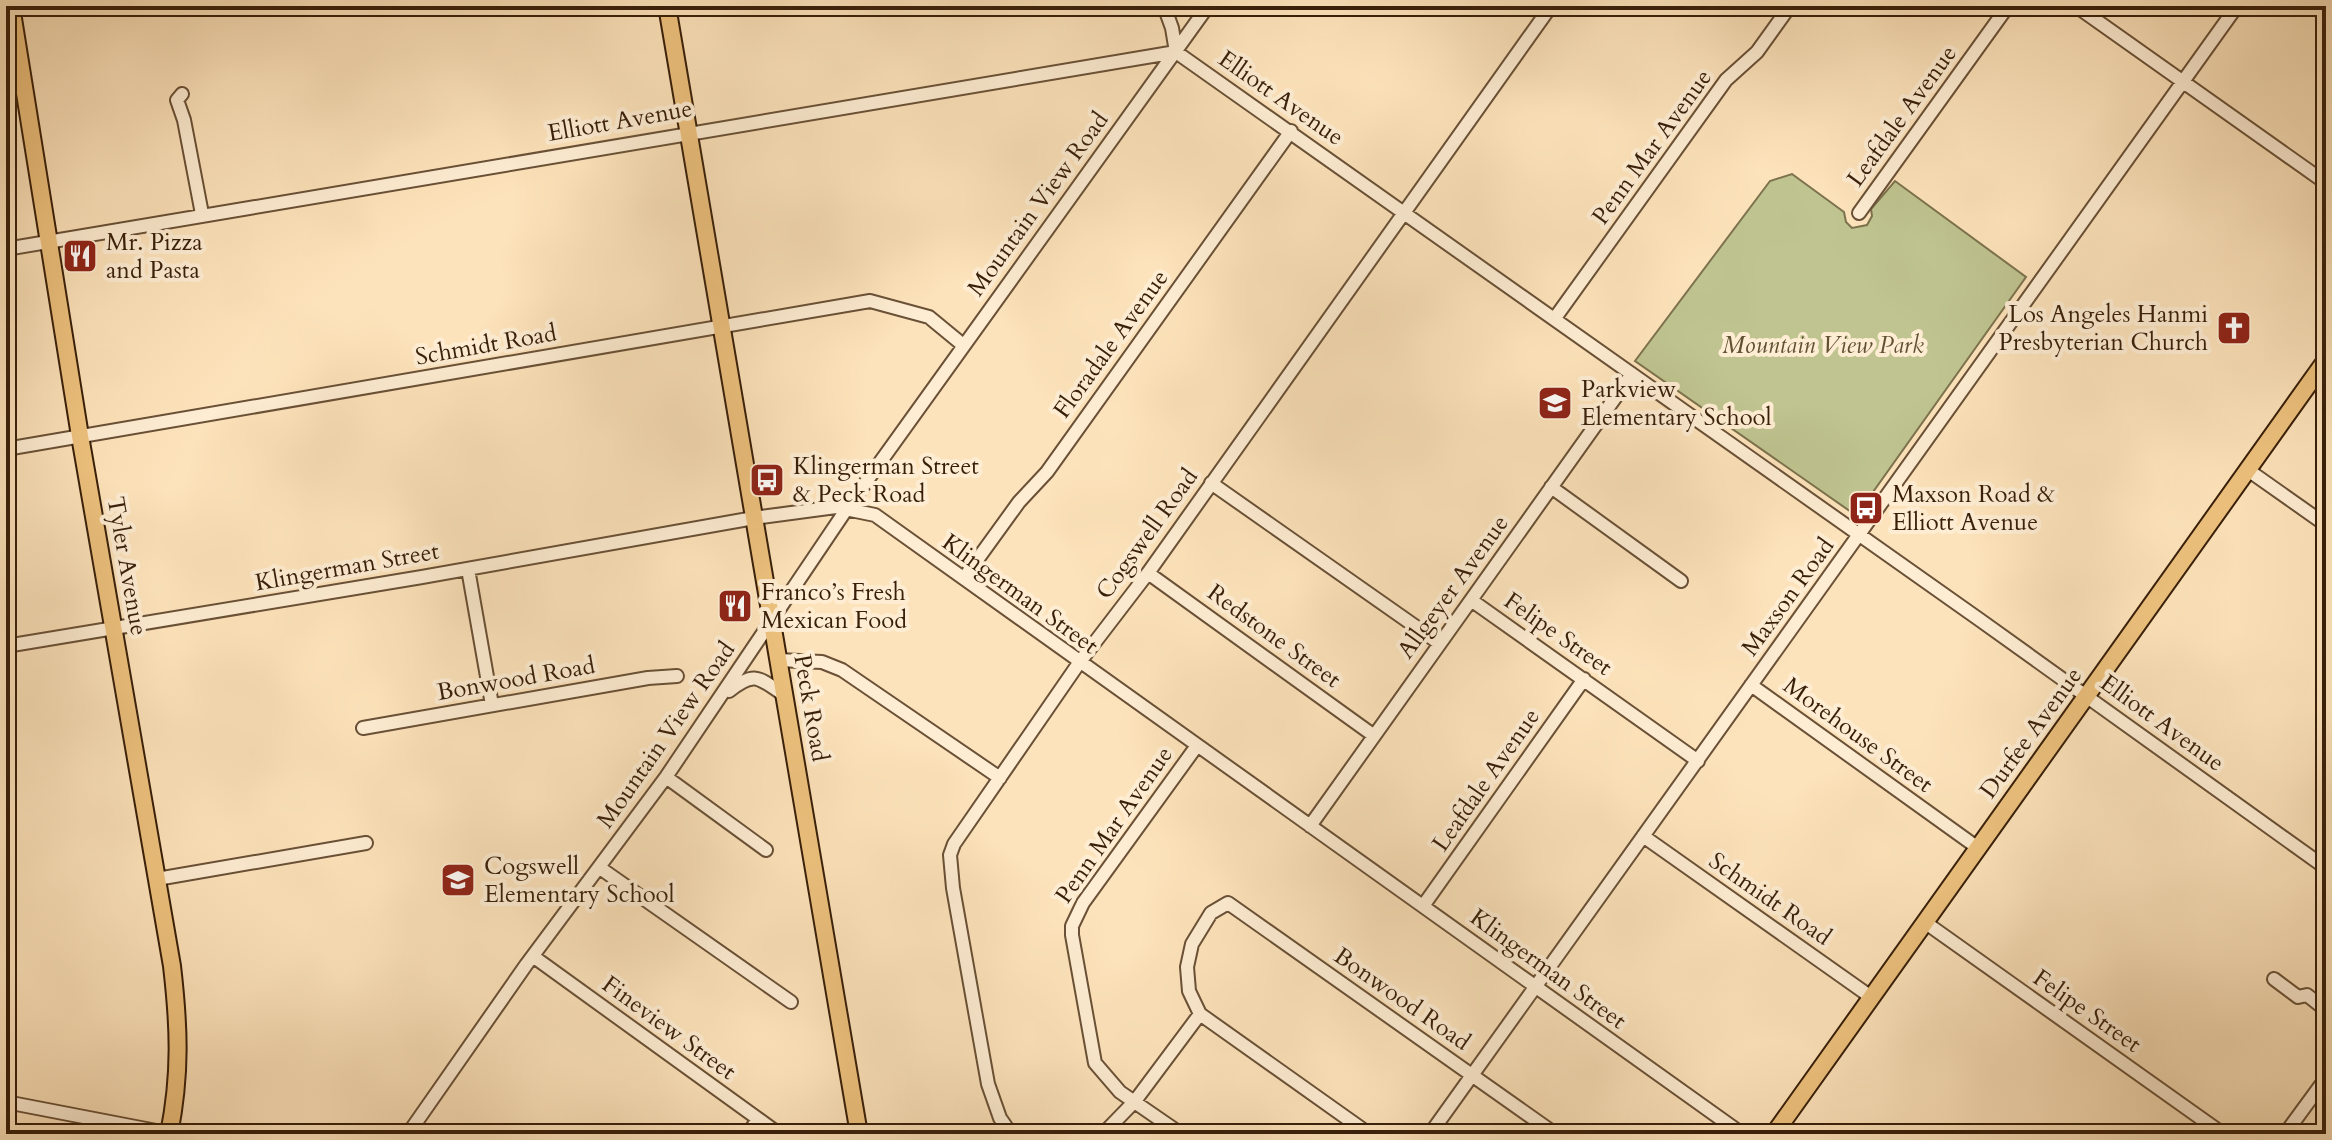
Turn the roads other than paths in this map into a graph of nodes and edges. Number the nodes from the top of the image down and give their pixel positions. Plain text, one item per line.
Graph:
1 (11, 6) edge
2 (667, 6) edge
3 (1164, 6) edge
4 (1208, 6) edge
5 (1551, 6) edge
6 (1790, 6) edge
7 (2008, 6) edge
8 (2076, 6) edge
9 (2237, 6) edge
10 (1176, 52) junction
11 (2184, 81) junction
12 (182, 94) dead end
13 (1291, 131) junction
14 (688, 132) junction
15 (2326, 183) edge
16 (1404, 211) junction
17 (1859, 213) dead end
18 (202, 214) junction
19 (50, 241) junction
20 (6, 249) edge
21 (1555, 318) junction
22 (722, 328) junction
23 (963, 345) junction
24 (2326, 360) edge
25 (1632, 374) junction
26 (80, 436) junction
27 (6, 449) edge
28 (2248, 470) junction
29 (1211, 483) junction
30 (1551, 487) junction
31 (848, 507) junction
32 (754, 518) junction
33 (2326, 525) edge
34 (1859, 535) junction
35 (468, 569) junction
36 (1148, 573) junction
37 (964, 578) junction
38 (1681, 581) dead end
39 (1471, 600) junction
40 (771, 620) junction
41 (114, 629) junction
42 (1439, 643) junction
43 (6, 646) edge
44 (778, 660) junction
45 (1079, 663) junction
46 (677, 676) dead end
47 (1584, 679) junction
48 (1751, 685) junction
49 (784, 695) junction
50 (2087, 697) junction
51 (717, 700) junction
52 (492, 705) junction
53 (363, 728) dead end
54 (1373, 735) junction
55 (1196, 747) junction
56 (1698, 761) junction
57 (666, 777) junction
58 (1000, 778) junction
59 (1310, 826) junction
60 (1643, 836) junction
61 (366, 843) dead end
62 (1978, 848) junction
63 (766, 850) dead end
64 (600, 868) junction
65 (2326, 868) edge
66 (157, 879) junction
67 (1423, 906) junction
68 (1926, 923) junction
69 (534, 957) junction
70 (2274, 979) dead end
71 (1536, 988) junction
72 (1871, 997) junction
73 (791, 1002) dead end
74 (2326, 1010) edge
75 (1200, 1014) junction
76 (1472, 1074) junction
77 (2326, 1078) edge
78 (1135, 1101) junction
79 (6, 1102) edge
80 (758, 1119) junction
81 (1551, 1131) dead end
82 (170, 1134) edge
83 (408, 1134) edge
84 (748, 1134) edge
85 (779, 1134) edge
86 (859, 1134) edge
87 (1011, 1134) edge
88 (1103, 1134) edge
89 (1181, 1134) edge
90 (1369, 1134) edge
91 (1430, 1134) edge
92 (1742, 1134) edge
93 (1774, 1134) edge
94 (2223, 1134) edge
95 (2285, 1134) edge

1 - 19 main road, Tyler Avenue
2 - 14 main road, Peck Road
3 - 10 street
4 - 10 street, Mountain View Road
5 - 16 street, Cogswell Road
6 - 21 street, Penn Mar Avenue
7 - 17 street, Leafdale Avenue
8 - 11 street
9 - 11 street, Maxson Road
10 - 13 street, Elliott Avenue
10 - 14 street, Elliott Avenue
10 - 23 street, Mountain View Road
11 - 15 street
11 - 34 street, Maxson Road
12 - 18 street
13 - 16 street, Elliott Avenue
13 - 37 street, Floradale Avenue
14 - 18 street, Elliott Avenue
14 - 22 main road, Peck Road
16 - 21 street, Elliott Avenue
16 - 29 street, Cogswell Road
18 - 19 street, Elliott Avenue
19 - 20 street, Elliott Avenue
19 - 26 main road, Tyler Avenue
21 - 25 street, Elliott Avenue
22 - 23 street, Schmidt Road
22 - 26 street, Schmidt Road
22 - 32 main road, Peck Road
23 - 31 street, Mountain View Road
24 - 28 main road, Durfee Avenue
25 - 30 street, Allgeyer Avenue
25 - 34 street, Elliott Avenue
26 - 27 street, Schmidt Road
26 - 41 main road, Tyler Avenue
28 - 33 street
28 - 50 main road, Durfee Avenue
29 - 36 street, Cogswell Road
29 - 42 street
30 - 38 street
30 - 39 street, Allgeyer Avenue
31 - 32 street, Klingerman Street
31 - 37 street, Klingerman Street
31 - 40 street, Mountain View Road
32 - 35 street, Klingerman Street
32 - 40 main road, Peck Road
34 - 48 street, Maxson Road
34 - 50 street, Elliott Avenue
35 - 41 street, Klingerman Street
35 - 52 street
36 - 45 street, Cogswell Road
36 - 54 street, Redstone Street
37 - 45 street, Klingerman Street
39 - 42 street, Allgeyer Avenue
39 - 47 street, Felipe Street
40 - 44 main road, Peck Road
40 - 51 street, Mountain View Road
41 - 43 street, Klingerman Street
41 - 66 main road, Tyler Avenue
42 - 54 street, Allgeyer Avenue
44 - 49 main road, Peck Road
44 - 58 street
45 - 55 street, Klingerman Street
45 - 58 street, Cogswell Road
46 - 52 street, Bonwood Road
47 - 56 street, Felipe Street
47 - 67 street, Leafdale Avenue
48 - 56 street, Maxson Road
48 - 62 street, Morehouse Street
49 - 51 street
49 - 86 main road, Peck Road
50 - 62 main road, Durfee Avenue
50 - 65 street, Elliott Avenue
51 - 57 street, Mountain View Road
52 - 53 street, Bonwood Road
54 - 59 street, Allgeyer Avenue
55 - 59 street, Klingerman Street
55 - 78 street, Penn Mar Avenue
56 - 60 street, Maxson Road
57 - 63 street
57 - 64 street, Mountain View Road
58 - 87 street, Cogswell Road
59 - 67 street, Klingerman Street
60 - 71 street, Maxson Road
60 - 72 street, Schmidt Road
61 - 66 street
62 - 68 main road, Durfee Avenue
64 - 69 street, Mountain View Road
64 - 73 street
66 - 82 main road, Tyler Avenue
67 - 71 street, Klingerman Street
68 - 72 main road, Durfee Avenue
68 - 94 street, Felipe Street
69 - 80 street, Fineview Street
69 - 83 street, Mountain View Road
70 - 74 street
71 - 76 street, Maxson Road
71 - 92 street, Klingerman Street
72 - 93 main road, Durfee Avenue
75 - 76 street, Bonwood Road
75 - 78 street
75 - 90 street
76 - 81 street, Bonwood Road
76 - 91 street, Maxson Road
77 - 95 street
78 - 88 street
78 - 89 street, Penn Mar Avenue
79 - 82 street
80 - 84 street
80 - 85 street, Fineview Street

